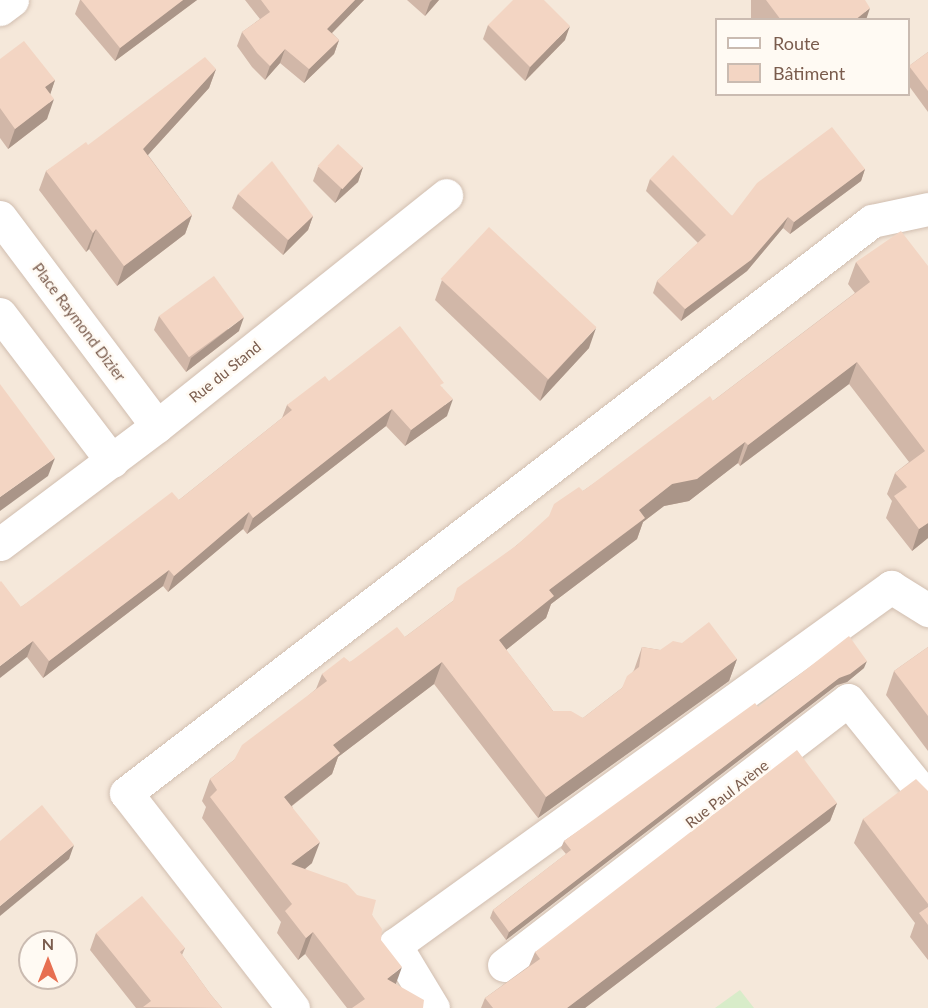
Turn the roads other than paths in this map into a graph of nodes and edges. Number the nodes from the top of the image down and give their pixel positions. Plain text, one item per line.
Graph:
1 (12, 0) edge
2 (0, 9) edge
3 (446, 195) dead end
4 (928, 209) edge
5 (0, 217) edge
6 (0, 314) edge
7 (158, 426) junction
8 (112, 461) junction
9 (0, 544) edge
10 (928, 610) edge
11 (928, 799) edge
12 (504, 965) dead end
13 (292, 1008) edge
14 (433, 1008) edge

1 - 2 street
3 - 7 street, Rue du Stand
4 - 13 street
5 - 7 street, Place Raymond Dizier
6 - 8 street
7 - 8 street, Rue du Stand
8 - 9 street, Rue du Stand
10 - 14 street
11 - 12 street, Rue Paul Arène

